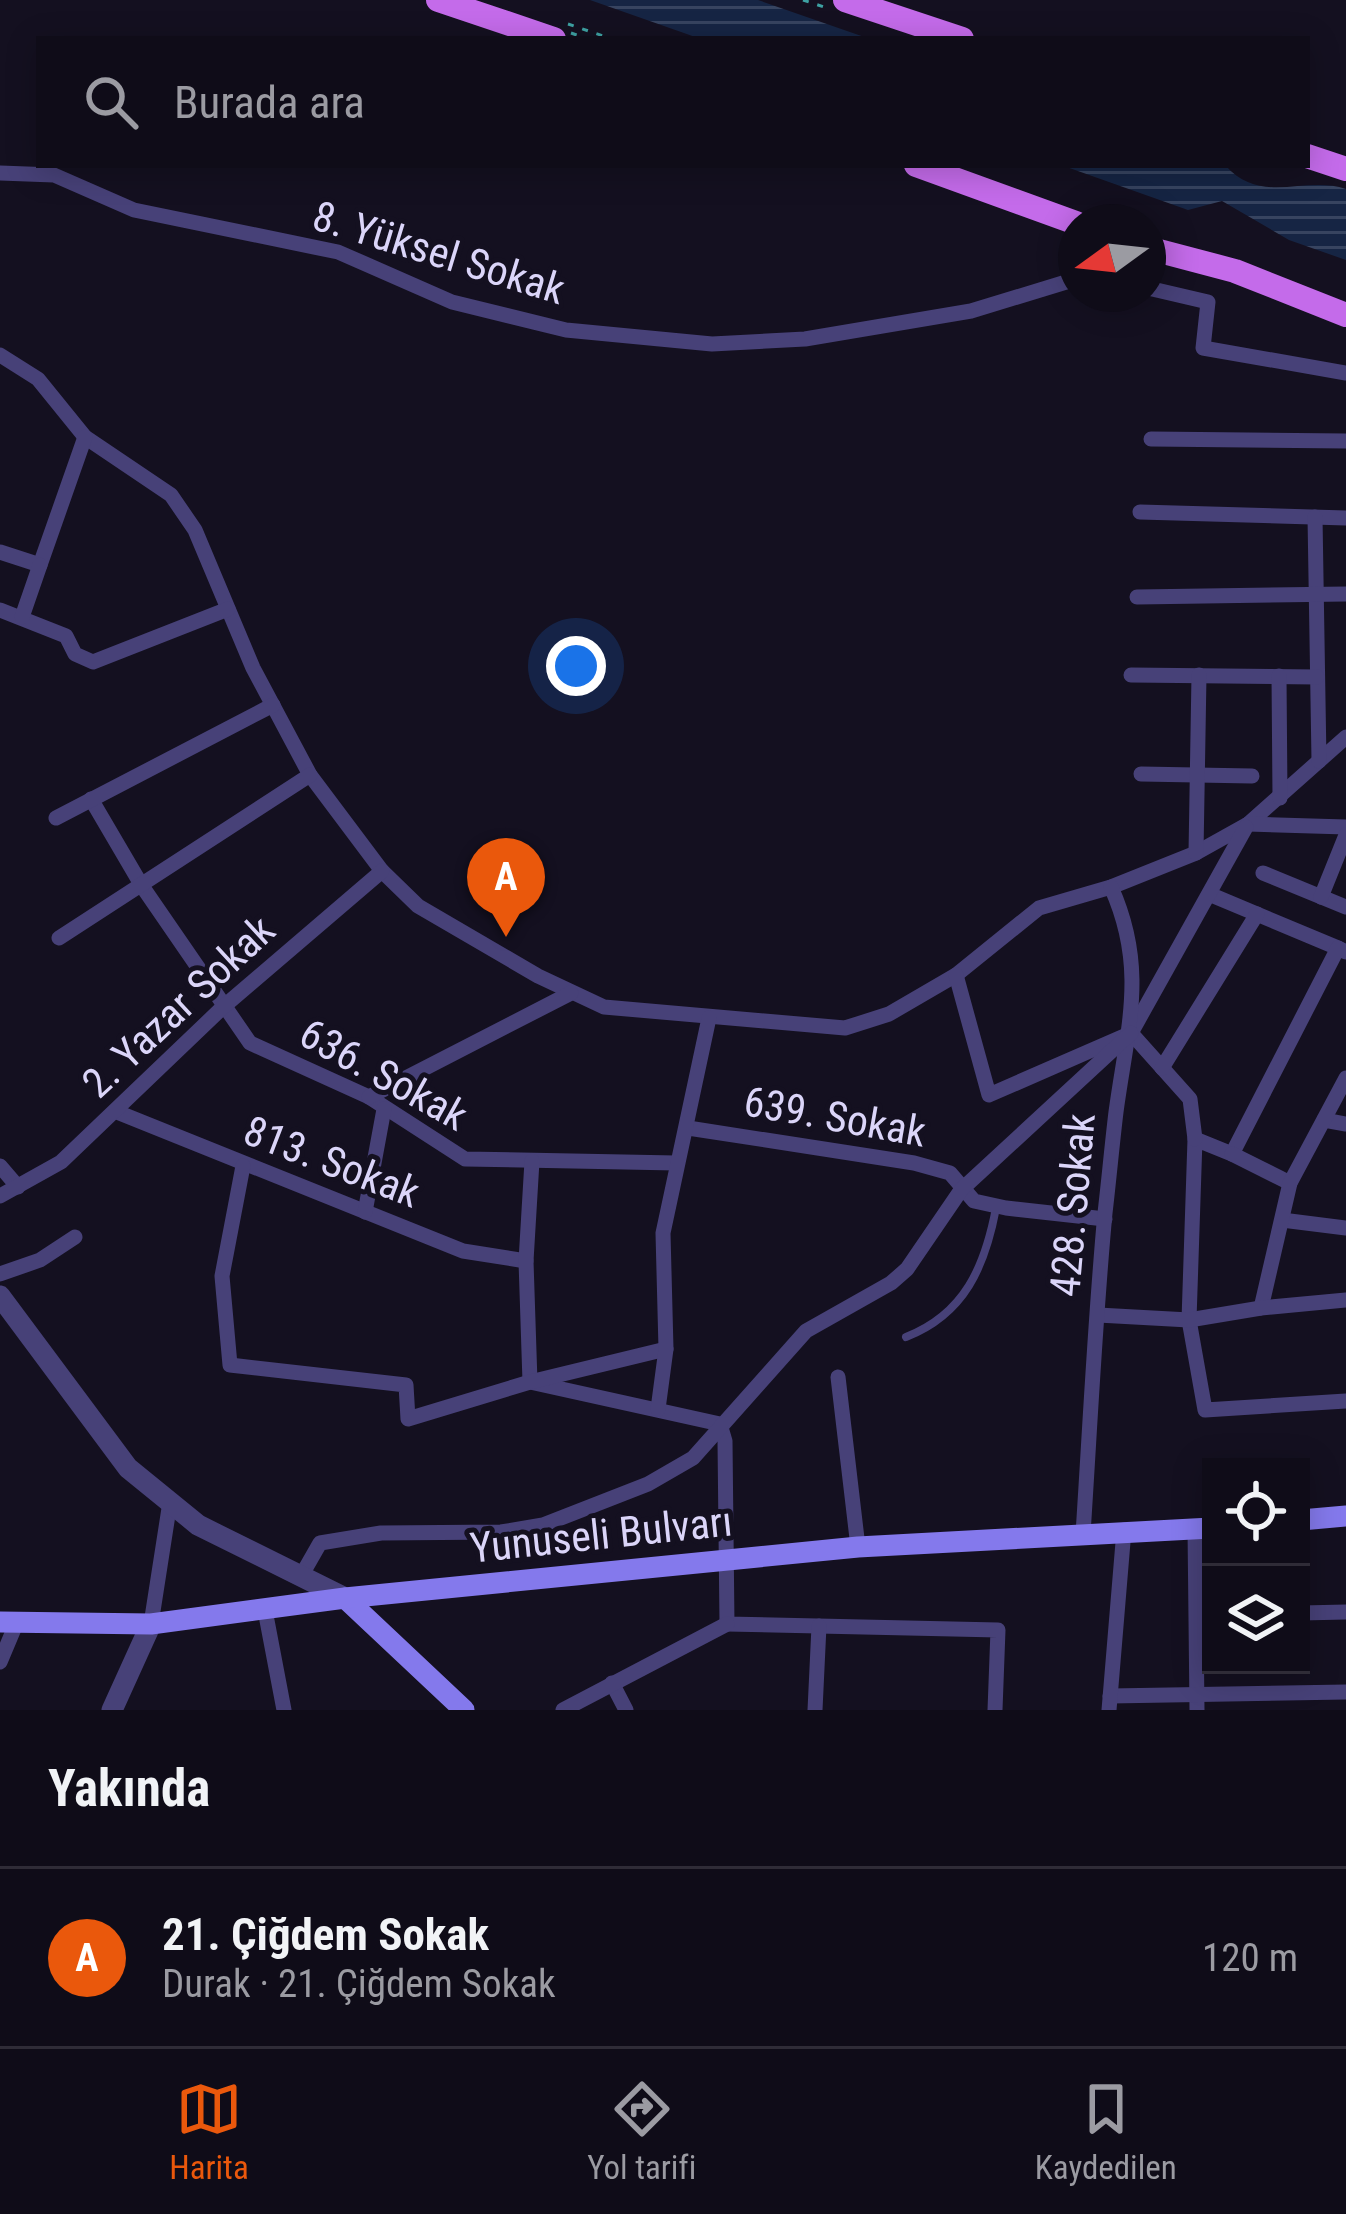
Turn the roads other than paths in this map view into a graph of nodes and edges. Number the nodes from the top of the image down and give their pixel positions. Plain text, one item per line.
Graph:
1 (438, 0) edge
2 (845, 0) edge
3 (545, 36) edge
4 (953, 36) edge
5 (1310, 157) edge
6 (924, 168) edge
7 (1346, 170) edge
8 (0, 173) edge
9 (1058, 216) edge
10 (1166, 253) edge
11 (1058, 285) edge
12 (1166, 292) edge
13 (1346, 315) edge
14 (0, 355) edge
15 (1346, 373) edge
16 (85, 437) junction
17 (1151, 439) dead end
18 (1346, 441) edge
19 (1140, 512) dead end
20 (1315, 517) junction
21 (1346, 518) edge
22 (0, 552) edge
23 (40, 565) junction
24 (1316, 594) junction
25 (1346, 594) edge
26 (1136, 598) dead end
27 (228, 609) junction
28 (0, 610) edge
29 (22, 617) junction
30 (1131, 674) dead end
31 (1199, 675) junction
32 (1279, 676) junction
33 (1317, 677) junction
34 (272, 705) junction
35 (1346, 737) edge
36 (1319, 761) junction
37 (1141, 774) dead end
38 (310, 775) junction
39 (1197, 775) junction
40 (1252, 776) dead end
41 (91, 799) junction
42 (1280, 799) junction
43 (56, 818) dead end
44 (1248, 824) junction
45 (1346, 831) edge
46 (1196, 854) junction
47 (382, 871) junction
48 (1263, 873) dead end
49 (142, 886) junction
50 (1111, 887) junction
51 (1209, 894) junction
52 (1321, 896) junction
53 (1346, 907) edge
54 (1257, 914) junction
55 (59, 938) dead end
56 (1342, 950) edge
57 (956, 975) junction
58 (571, 993) junction
59 (222, 1008) junction
60 (710, 1018) junction
61 (1131, 1033) junction
62 (1162, 1068) junction
63 (1346, 1078) edge
64 (370, 1097) junction
65 (384, 1109) junction
66 (116, 1112) junction
67 (1324, 1120) junction
68 (1346, 1124) edge
69 (688, 1128) junction
70 (1195, 1139) junction
71 (1232, 1154) junction
72 (532, 1161) junction
73 (676, 1163) junction
74 (0, 1166) edge
75 (243, 1166) junction
76 (1290, 1183) junction
77 (18, 1187) junction
78 (961, 1190) junction
79 (0, 1196) edge
80 (996, 1206) junction
81 (364, 1212) junction
82 (1105, 1219) junction
83 (1282, 1220) junction
84 (1346, 1228) edge
85 (75, 1238) dead end
86 (526, 1262) junction
87 (0, 1274) edge
88 (0, 1296) edge
89 (1346, 1300) edge
90 (1261, 1308) junction
91 (1098, 1315) junction
92 (1189, 1320) junction
93 (906, 1336) dead end
94 (666, 1349) junction
95 (838, 1376) dead end
96 (530, 1382) junction
97 (1346, 1401) edge
98 (658, 1409) junction
99 (720, 1424) junction
100 (170, 1502) junction
101 (1346, 1516) edge
102 (1310, 1519) edge
103 (1202, 1528) edge
104 (1124, 1530) junction
105 (1083, 1534) junction
106 (858, 1547) junction
107 (727, 1561) junction
108 (300, 1578) junction
109 (345, 1598) junction
110 (265, 1610) junction
111 (1346, 1612) edge
112 (1310, 1613) edge
113 (8, 1623) edge
114 (151, 1624) junction
115 (727, 1624) junction
116 (818, 1626) junction
117 (1202, 1641) edge
118 (0, 1662) edge
119 (611, 1683) junction
120 (1346, 1693) edge
121 (1197, 1702) edge
122 (1109, 1703) edge
123 (112, 1710) edge
124 (285, 1710) edge
125 (464, 1710) edge
126 (563, 1710) edge
127 (626, 1710) edge
128 (815, 1710) edge
129 (995, 1710) edge

1 - 3 main road
2 - 4 main road
5 - 7 main road
6 - 9 main road
8 - 11 street, 8. Yüksel Sokak
10 - 13 main road
12 - 15 street
14 - 16 street
16 - 23 street
16 - 27 street
17 - 18 street
19 - 20 street
20 - 21 street
20 - 24 street
22 - 23 street
23 - 29 street
24 - 25 street
24 - 26 street
24 - 33 street
27 - 29 street
27 - 34 street
28 - 29 street
30 - 31 street
31 - 32 street
31 - 39 street
32 - 33 street
32 - 42 street
33 - 36 street
34 - 38 street
34 - 41 street
35 - 36 street
36 - 42 street
37 - 39 street
38 - 47 street
38 - 49 street
39 - 40 street
39 - 46 street
41 - 43 street
41 - 49 street, 636. Sokak
42 - 44 street
44 - 45 street
44 - 46 street
44 - 51 street
45 - 52 street
46 - 50 street
47 - 58 street
47 - 59 street, 2. Yazar Sokak
48 - 52 street
49 - 55 street
49 - 59 street, 636. Sokak
50 - 57 street
50 - 61 street, 428. Sokak
51 - 54 street
51 - 61 street
52 - 53 street
54 - 56 street
54 - 62 street
56 - 71 street
57 - 60 street
57 - 61 street
58 - 60 street
58 - 64 street
59 - 64 street, 636. Sokak
59 - 66 street, 2. Yazar Sokak
60 - 69 street
61 - 62 street
61 - 78 street
61 - 82 street, 428. Sokak
62 - 70 street
63 - 67 street
64 - 65 street, 636. Sokak
65 - 72 street, 636. Sokak
65 - 81 street
66 - 75 street, 813. Sokak
66 - 77 street, 2. Yazar Sokak
67 - 68 street
67 - 76 street
69 - 73 street
69 - 78 street, 639. Sokak
70 - 71 street
70 - 92 street
71 - 76 street
72 - 73 street, 636. Sokak
72 - 86 street
73 - 94 street
74 - 77 street
75 - 81 street, 813. Sokak
75 - 96 street
76 - 83 street
77 - 79 street, 2. Yazar Sokak
78 - 80 street, 639. Sokak
78 - 99 street
80 - 82 street, 639. Sokak
80 - 93 lane
81 - 86 street, 813. Sokak
82 - 91 street, 428. Sokak
83 - 84 street
83 - 90 street
85 - 87 street
86 - 96 street
88 - 100 street
89 - 90 street
90 - 92 street
91 - 92 street
91 - 105 street, 428. Sokak
92 - 97 street
94 - 96 street
94 - 98 street
95 - 106 street
96 - 98 street
98 - 99 street
99 - 107 street
99 - 108 street
100 - 108 street
100 - 114 street
101 - 102 main road
103 - 104 main road, Yunuseli Bulvarı
104 - 105 main road, Yunuseli Bulvarı
104 - 122 street
105 - 106 main road, Yunuseli Bulvarı
106 - 107 main road, Yunuseli Bulvarı
107 - 109 main road, Yunuseli Bulvarı
107 - 115 street
108 - 109 street
109 - 110 main road, Yunuseli Bulvarı
109 - 125 main road
110 - 114 main road, Yunuseli Bulvarı
110 - 124 street
111 - 112 street
113 - 114 main road, Yunuseli Bulvarı
113 - 118 street
114 - 123 street
115 - 116 street
115 - 119 street
116 - 128 street
116 - 129 street
117 - 121 street
119 - 126 street
119 - 127 street
120 - 121 street
121 - 122 street

